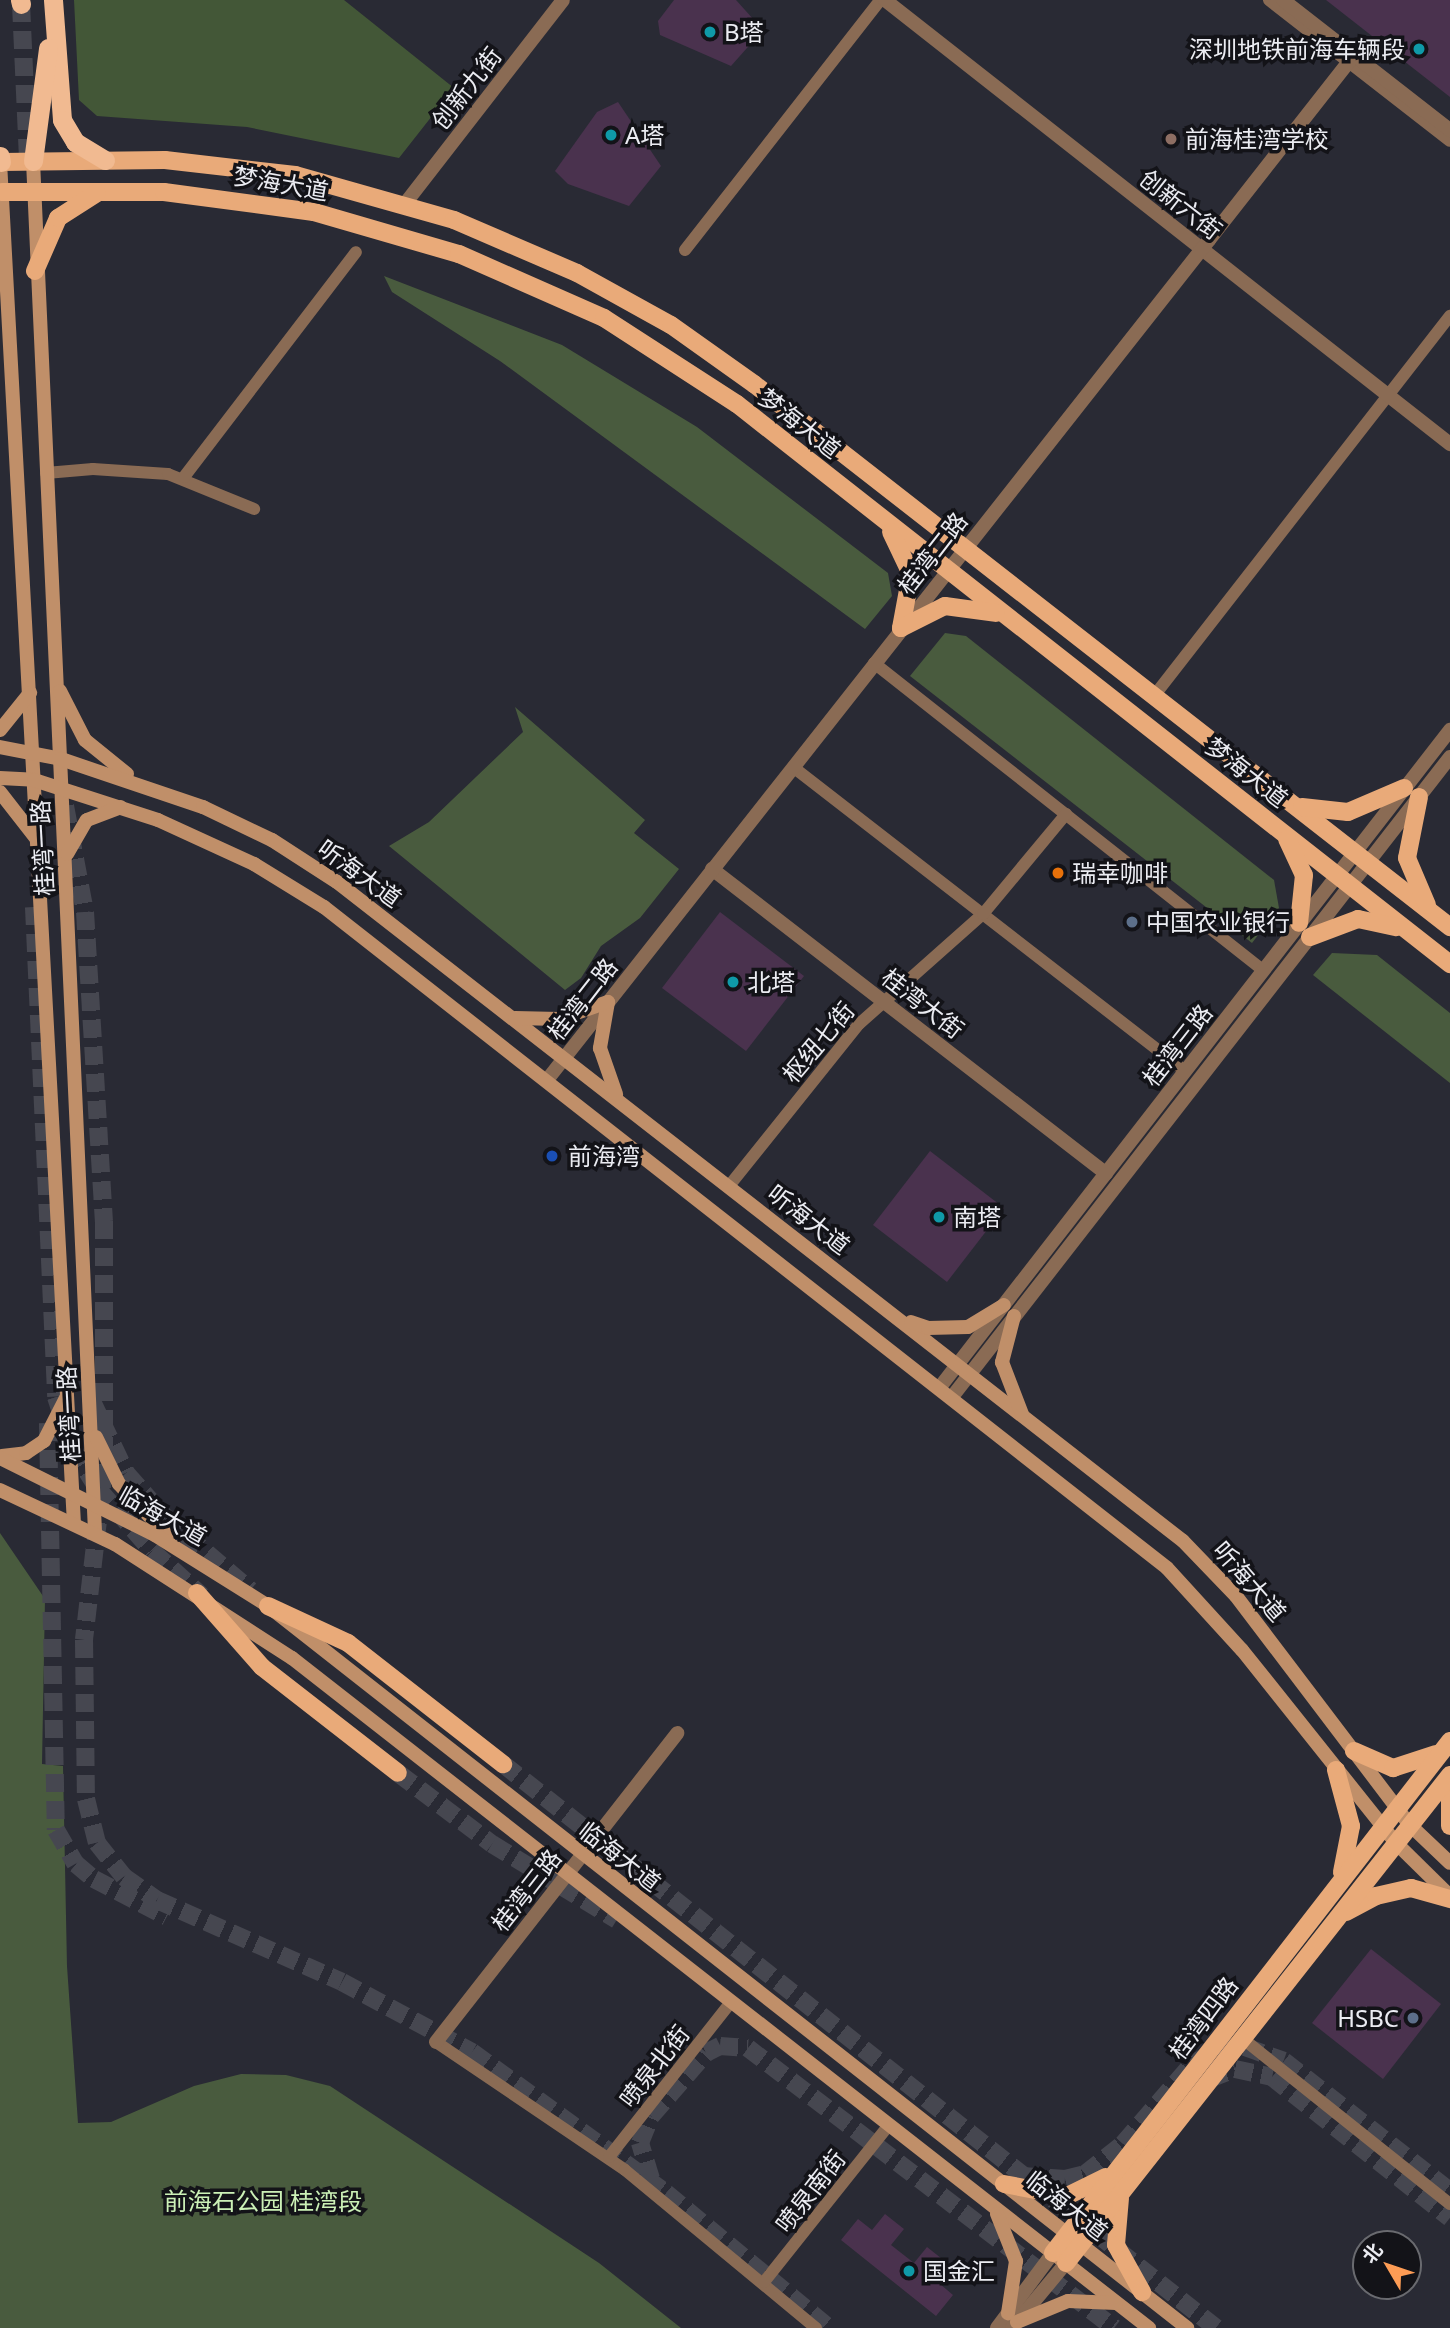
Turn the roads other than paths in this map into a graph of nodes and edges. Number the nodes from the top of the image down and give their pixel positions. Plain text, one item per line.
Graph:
1 (53, 0) edge
2 (563, 0) edge
3 (883, 0) edge
4 (1269, 0) edge
5 (1283, 0) edge
6 (1354, 55) junction
7 (1450, 130) edge
8 (1450, 141) edge
9 (0, 156) edge
10 (106, 160) junction
11 (33, 161) junction
12 (0, 162) edge
13 (103, 190) junction
14 (31, 191) junction
15 (1, 192) edge
16 (404, 205) junction
17 (1205, 244) junction
18 (3, 250) edge
19 (685, 250) dead end
20 (356, 252) dead end
21 (35, 271) junction
22 (1450, 316) edge
23 (1388, 395) junction
24 (1450, 444) edge
25 (46, 474) junction
26 (184, 477) junction
27 (254, 509) dead end
28 (880, 517) junction
29 (964, 548) junction
30 (947, 570) junction
31 (1010, 619) junction
32 (901, 628) junction
33 (874, 663) junction
34 (57, 685) junction
35 (30, 693) junction
36 (1154, 696) junction
37 (0, 730) edge
38 (1450, 730) edge
39 (0, 747) edge
40 (33, 753) junction
41 (1450, 757) edge
42 (61, 759) junction
43 (793, 767) junction
44 (0, 778) edge
45 (34, 779) junction
46 (143, 785) junction
47 (62, 787) junction
48 (0, 792) edge
49 (1412, 793) junction
50 (1293, 803) junction
51 (124, 807) junction
52 (1066, 814) junction
53 (1275, 825) junction
54 (38, 845) junction
55 (1362, 857) junction
56 (65, 859) junction
57 (712, 869) junction
58 (1344, 880) junction
59 (1433, 914) junction
60 (983, 915) junction
61 (1450, 927) edge
62 (1304, 930) junction
63 (1415, 936) junction
64 (1450, 964) edge
65 (1263, 970) junction
66 (882, 1001) junction
67 (608, 1002) junction
68 (510, 1017) junction
69 (564, 1058) junction
70 (1185, 1071) junction
71 (547, 1080) junction
72 (625, 1106) junction
73 (1106, 1174) junction
74 (729, 1186) junction
75 (1004, 1305) junction
76 (1014, 1317) junction
77 (900, 1318) junction
78 (957, 1365) junction
79 (969, 1375) junction
80 (940, 1387) junction
81 (68, 1394) junction
82 (952, 1397) junction
83 (1027, 1422) junction
84 (92, 1429) junction
85 (0, 1457) edge
86 (0, 1490) edge
87 (74, 1492) junction
88 (95, 1503) junction
89 (74, 1522) junction
90 (95, 1532) junction
91 (187, 1553) junction
92 (197, 1593) junction
93 (268, 1606) junction
94 (677, 1733) dead end
95 (1446, 1746) edge
96 (1354, 1751) junction
97 (503, 1764) tunnel mouth
98 (1336, 1770) junction
99 (398, 1773) tunnel mouth
100 (1450, 1776) edge
101 (1450, 1792) edge
102 (1396, 1808) junction
103 (1410, 1825) junction
104 (1450, 1826) edge
105 (1382, 1827) junction
106 (1396, 1843) junction
107 (582, 1855) junction
108 (1450, 1863) edge
109 (567, 1874) junction
110 (1340, 1879) junction
111 (1450, 1898) edge
112 (1334, 1919) junction
113 (731, 2002) junction
114 (1242, 2038) junction
115 (436, 2042) joint
116 (889, 2125) junction
117 (609, 2157) junction
118 (1124, 2176) junction
119 (1004, 2185) junction
120 (1450, 2204) edge
121 (993, 2207) junction
122 (1074, 2239) junction
123 (1060, 2258) junction
124 (764, 2282) junction
125 (1142, 2292) junction
126 (1117, 2303) junction
127 (1013, 2321) edge
128 (816, 2328) edge
129 (997, 2328) edge
130 (1149, 2328) edge
131 (1187, 2328) edge

1 - 10 highway
1 - 11 highway
2 - 16 street, 创新九街
3 - 17 street, 创新六街
3 - 19 street
4 - 8 street
5 - 6 street
6 - 7 street
6 - 17 street, 桂湾二路, bridge
9 - 12 highway
10 - 11 main road, 梦海大道
10 - 16 main road, 梦海大道
11 - 12 main road, 梦海大道
11 - 14 main road, 桂湾一路
12 - 15 main road, 桂湾一路
13 - 14 main road, 梦海大道
13 - 21 main road
13 - 28 main road, 梦海大道
14 - 15 main road, 梦海大道
14 - 21 main road, 桂湾一路
15 - 18 main road, 桂湾一路
16 - 29 main road, 梦海大道
17 - 23 street, 创新六街
17 - 29 street, 桂湾二路
18 - 35 main road, 桂湾一路
20 - 26 street
21 - 25 main road, 桂湾一路
22 - 23 street
23 - 24 street, 创新六街
23 - 36 street
25 - 26 street
25 - 34 main road, 桂湾一路
26 - 27 street
28 - 30 main road, 梦海大道
28 - 32 main road
29 - 30 street, 桂湾二路
29 - 36 main road, 梦海大道
30 - 31 main road, 梦海大道
30 - 32 street, 桂湾二路
31 - 32 main road
31 - 53 main road, 梦海大道
32 - 33 street, 桂湾二路
33 - 43 street, 桂湾二路
33 - 52 street
34 - 42 main road, 桂湾一路
34 - 46 main road
35 - 37 main road
35 - 40 main road, 桂湾一路
36 - 50 main road, 梦海大道
38 - 49 street, 桂湾三路
39 - 40 main road, 听海大道
40 - 42 main road, 听海大道
40 - 45 main road, 桂湾一路
41 - 49 street, 桂湾三路
42 - 46 main road, 听海大道
42 - 47 main road, 桂湾一路
43 - 57 street, 桂湾二路
43 - 60 street
44 - 45 main road, 听海大道
45 - 47 main road, 听海大道
45 - 54 main road, 桂湾一路
46 - 68 main road, 听海大道
47 - 51 main road, 听海大道
47 - 56 main road, 桂湾一路
48 - 54 main road
49 - 50 main road
49 - 55 street, 桂湾三路
49 - 59 main road
50 - 55 main road, 梦海大道
51 - 56 main road
51 - 71 main road, 听海大道
52 - 60 street, 枢纽七街
52 - 65 street
53 - 58 main road, 梦海大道
53 - 62 main road
54 - 81 main road, 桂湾一路
55 - 58 street, 桂湾三路
55 - 59 main road, 梦海大道
56 - 84 main road, 桂湾一路
57 - 66 street, 桂湾大街
57 - 67 street, 桂湾二路
58 - 62 street, 桂湾三路
58 - 63 main road, 梦海大道
59 - 61 main road, 梦海大道
60 - 66 street, 枢纽七街
60 - 70 street
62 - 63 main road
62 - 65 street, 桂湾三路
62 - 76 street, 桂湾三路
63 - 64 main road, 梦海大道
65 - 70 street, 桂湾三路
66 - 73 street, 桂湾大街
66 - 74 street, 枢纽七街
67 - 68 main road
67 - 69 street, 桂湾二路
67 - 72 main road
68 - 69 main road, 听海大道
69 - 71 street, 桂湾二路
69 - 72 main road, 听海大道
70 - 73 street, 桂湾三路
71 - 80 main road, 听海大道
72 - 74 main road, 听海大道
73 - 75 street, 桂湾三路
74 - 77 main road, 听海大道
75 - 77 main road
75 - 78 street, 桂湾三路
76 - 79 street, 桂湾三路
76 - 83 main road
77 - 78 main road, 听海大道
78 - 79 main road, 听海大道
78 - 80 street, 桂湾三路
79 - 82 street, 桂湾三路
79 - 83 main road, 听海大道
80 - 82 main road, 听海大道
81 - 85 main road
81 - 87 main road, 桂湾一路
82 - 98 main road, 听海大道
83 - 96 main road, 听海大道
84 - 88 main road, 桂湾一路
84 - 91 main road
85 - 87 main road, 临海大道
86 - 89 main road, 临海大道
87 - 88 main road, 临海大道
87 - 89 main road, 桂湾一路
88 - 90 main road, 桂湾一路
88 - 91 main road, 临海大道
89 - 90 main road, 临海大道
90 - 92 main road, 临海大道
91 - 93 main road, 临海大道
92 - 99 main road
92 - 109 main road, 临海大道
93 - 97 main road
93 - 107 main road, 临海大道
94 - 107 street, 桂湾三路
95 - 96 main road
95 - 102 main road, 桂湾四路
96 - 102 main road, 听海大道
98 - 105 main road, 听海大道
98 - 110 main road
100 - 103 main road, 桂湾四路
101 - 104 main road
102 - 103 main road, 听海大道
102 - 105 main road, 桂湾四路
103 - 106 main road, 桂湾四路
103 - 108 main road, 听海大道
105 - 106 main road, 听海大道
105 - 110 main road, 桂湾四路
106 - 111 main road, 听海大道
106 - 112 main road, 桂湾四路
107 - 109 street, 桂湾三路
107 - 119 main road, 临海大道
109 - 113 main road, 临海大道
109 - 115 street, 桂湾三路
110 - 118 main road, 桂湾四路
111 - 112 main road
112 - 114 main road, 桂湾四路
113 - 116 main road, 临海大道
113 - 117 street, 喷泉北街
114 - 118 main road, 桂湾四路
114 - 120 street
115 - 117 street
116 - 121 main road, 临海大道
116 - 124 street, 喷泉南街
117 - 124 street
118 - 119 main road
118 - 122 main road, 桂湾四路
118 - 125 main road
119 - 122 main road, 临海大道
121 - 123 main road, 临海大道
121 - 127 main road
122 - 123 main road, 桂湾四路
122 - 125 main road, 临海大道
123 - 126 main road, 临海大道
123 - 127 street, 桂湾四路
124 - 128 street
125 - 131 main road, 临海大道
126 - 127 main road
126 - 130 main road, 临海大道
127 - 129 street, 桂湾四路

